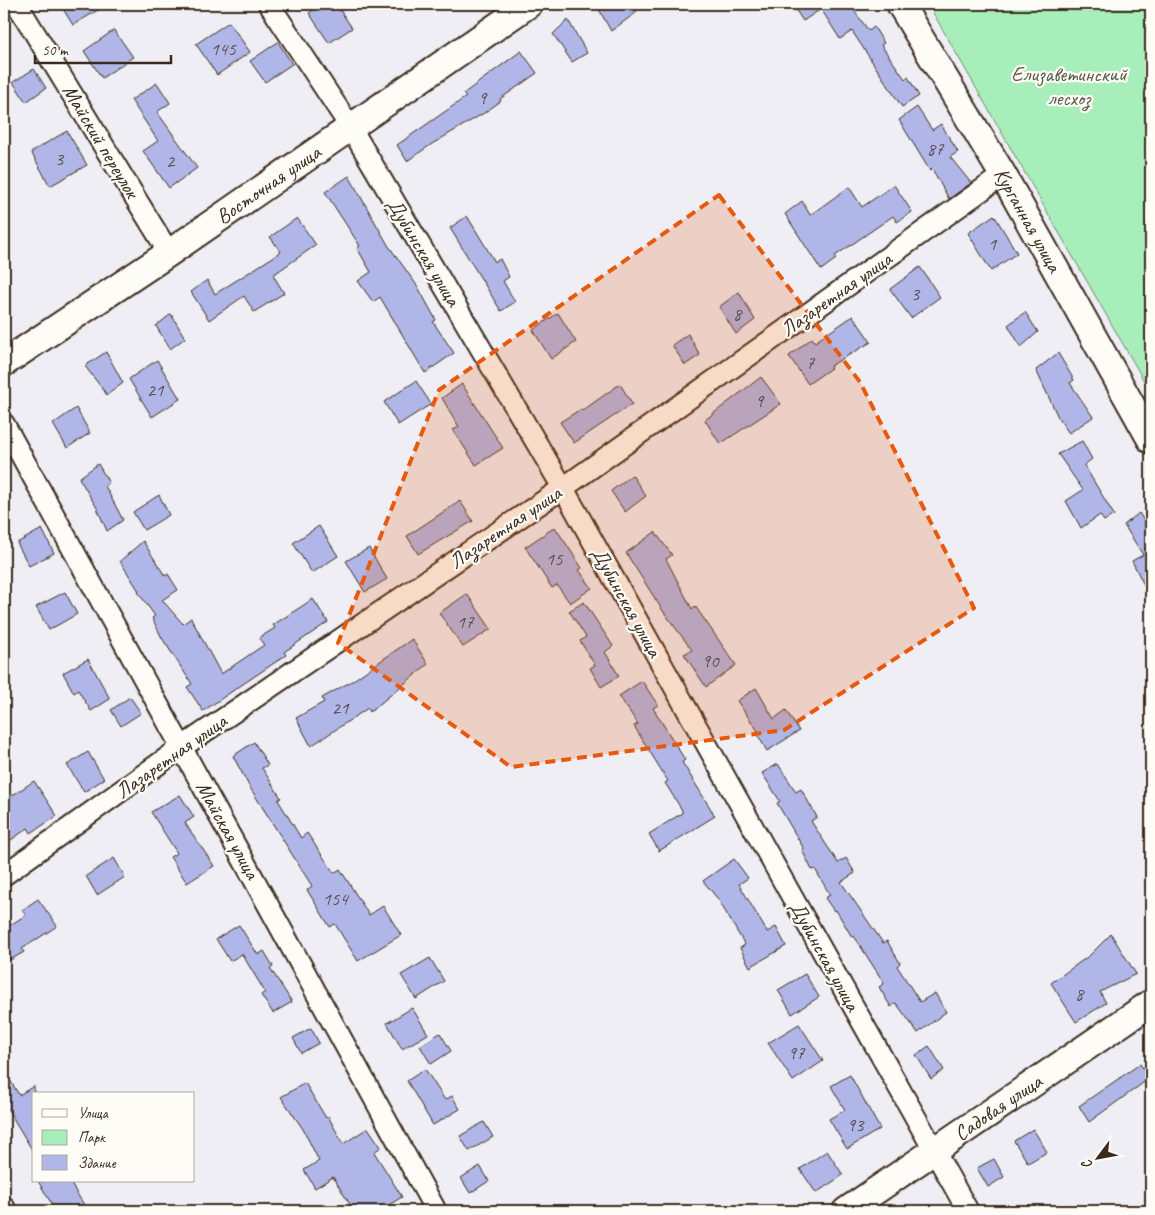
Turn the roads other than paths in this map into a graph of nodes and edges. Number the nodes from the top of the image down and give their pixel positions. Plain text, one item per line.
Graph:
1 (17, 4) edge
2 (269, 4) edge
3 (530, 4) edge
4 (900, 4) edge
5 (351, 128) junction
6 (1003, 175) junction
7 (169, 253) junction
8 (4, 363) edge
9 (4, 424) edge
10 (1151, 440) edge
11 (563, 488) junction
12 (182, 747) junction
13 (4, 875) edge
14 (1151, 1004) edge
15 (935, 1151) junction
16 (4, 1208) edge
17 (6, 1211) edge
18 (436, 1211) edge
19 (846, 1211) edge
20 (968, 1211) edge

1 - 7 street, Майский переулок
2 - 5 street, Дубинская улица
3 - 5 street, Восточная улица
4 - 6 street, Курганная улица
5 - 7 street, Восточная улица
5 - 11 street, Дубинская улица
6 - 10 street, Курганная улица
6 - 11 street, Лазаретная улица
7 - 8 street, Восточная улица
9 - 12 street, Майская улица
11 - 12 street, Лазаретная улица
11 - 15 street, Дубинская улица
12 - 13 street, Лазаретная улица
12 - 18 street, Майская улица
14 - 15 street, Садовая улица
15 - 19 street, Садовая улица
15 - 20 street, Дубинская улица
16 - 17 street

